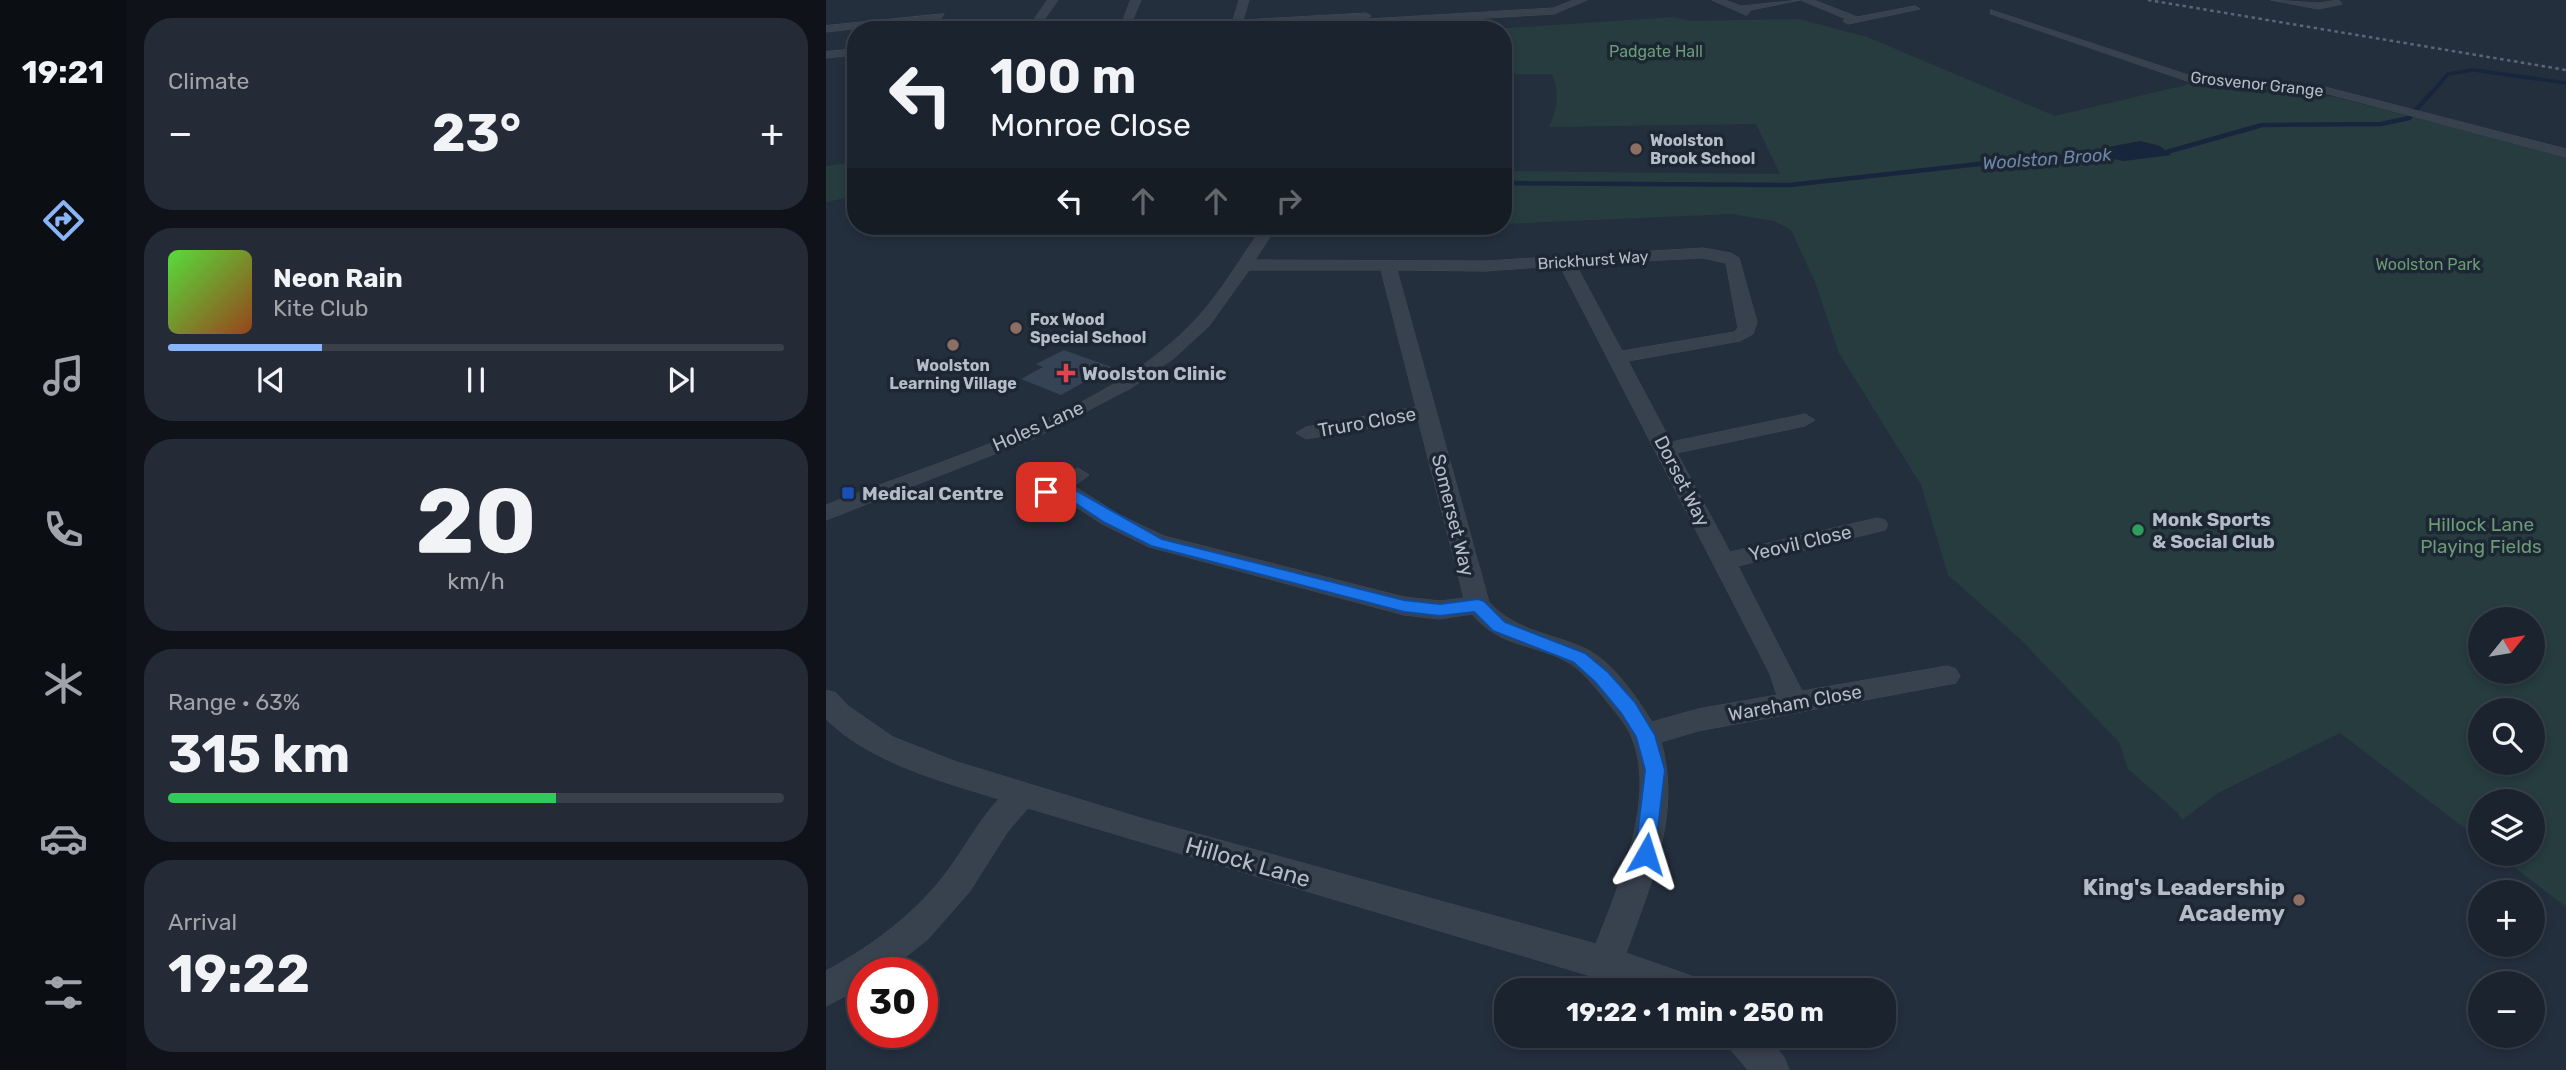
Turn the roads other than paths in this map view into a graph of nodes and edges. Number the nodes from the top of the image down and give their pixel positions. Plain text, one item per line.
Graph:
1 (1053, 0) edge
2 (1136, 0) edge
3 (1244, 0) edge
4 (1582, 0) edge
5 (1717, 0) edge
6 (1795, 0) edge
7 (1806, 0) edge
8 (2276, 0) edge
9 (2334, 0) edge
10 (1363, 1) edge
11 (1779, 1) edge
12 (1915, 9) dead end
13 (1994, 12) dead end
14 (941, 16) dead end
15 (897, 21) edge
16 (1038, 21) edge
17 (1127, 21) edge
18 (1242, 21) edge
19 (1368, 21) edge
20 (1384, 21) edge
21 (847, 27) edge
22 (826, 29) edge
23 (847, 53) edge
24 (826, 55) edge
25 (2566, 153) edge
26 (1264, 235) edge
27 (1566, 262) junction
28 (1244, 265) junction
29 (1388, 267) junction
30 (1616, 358) junction
31 (1428, 411) junction
32 (1805, 420) dead end
33 (1297, 435) dead end
34 (1666, 449) junction
35 (1033, 499) dead end
36 (826, 513) edge
37 (1877, 525) dead end
38 (1724, 561) junction
39 (1478, 605) junction
40 (1948, 677) dead end
41 (826, 700) edge
42 (1793, 703) junction
43 (1645, 735) junction
44 (1022, 795) junction
45 (1606, 963) junction
46 (1650, 978) edge
47 (826, 989) edge
48 (1753, 1048) edge
49 (1771, 1070) edge

1 - 16 street
2 - 17 street
3 - 18 street
4 - 20 street
5 - 11 street
6 - 11 street
7 - 12 street
8 - 9 street
10 - 19 street
13 - 25 street, Grosvenor Grange
14 - 15 street
21 - 22 street
23 - 24 street
26 - 28 street, Holes Lane
27 - 29 street, Brickhurst Way
27 - 30 street, Dorset Way
27 - 30 street, Brickhurst Way
28 - 29 street, Brickhurst Way
28 - 36 street, Holes Lane
29 - 31 street, Somerset Way
30 - 34 street, Dorset Way
31 - 33 street, Truro Close
31 - 39 street, Somerset Way
32 - 34 street
34 - 38 street, Dorset Way
35 - 39 street
37 - 38 street, Yeovil Close
38 - 42 street, Dorset Way
39 - 43 street
40 - 42 street, Wareham Close
41 - 44 street, Hillock Lane
42 - 43 street, Wareham Close
43 - 45 street
44 - 45 street, Hillock Lane
44 - 47 street
45 - 46 street, Hillock Lane
48 - 49 street

